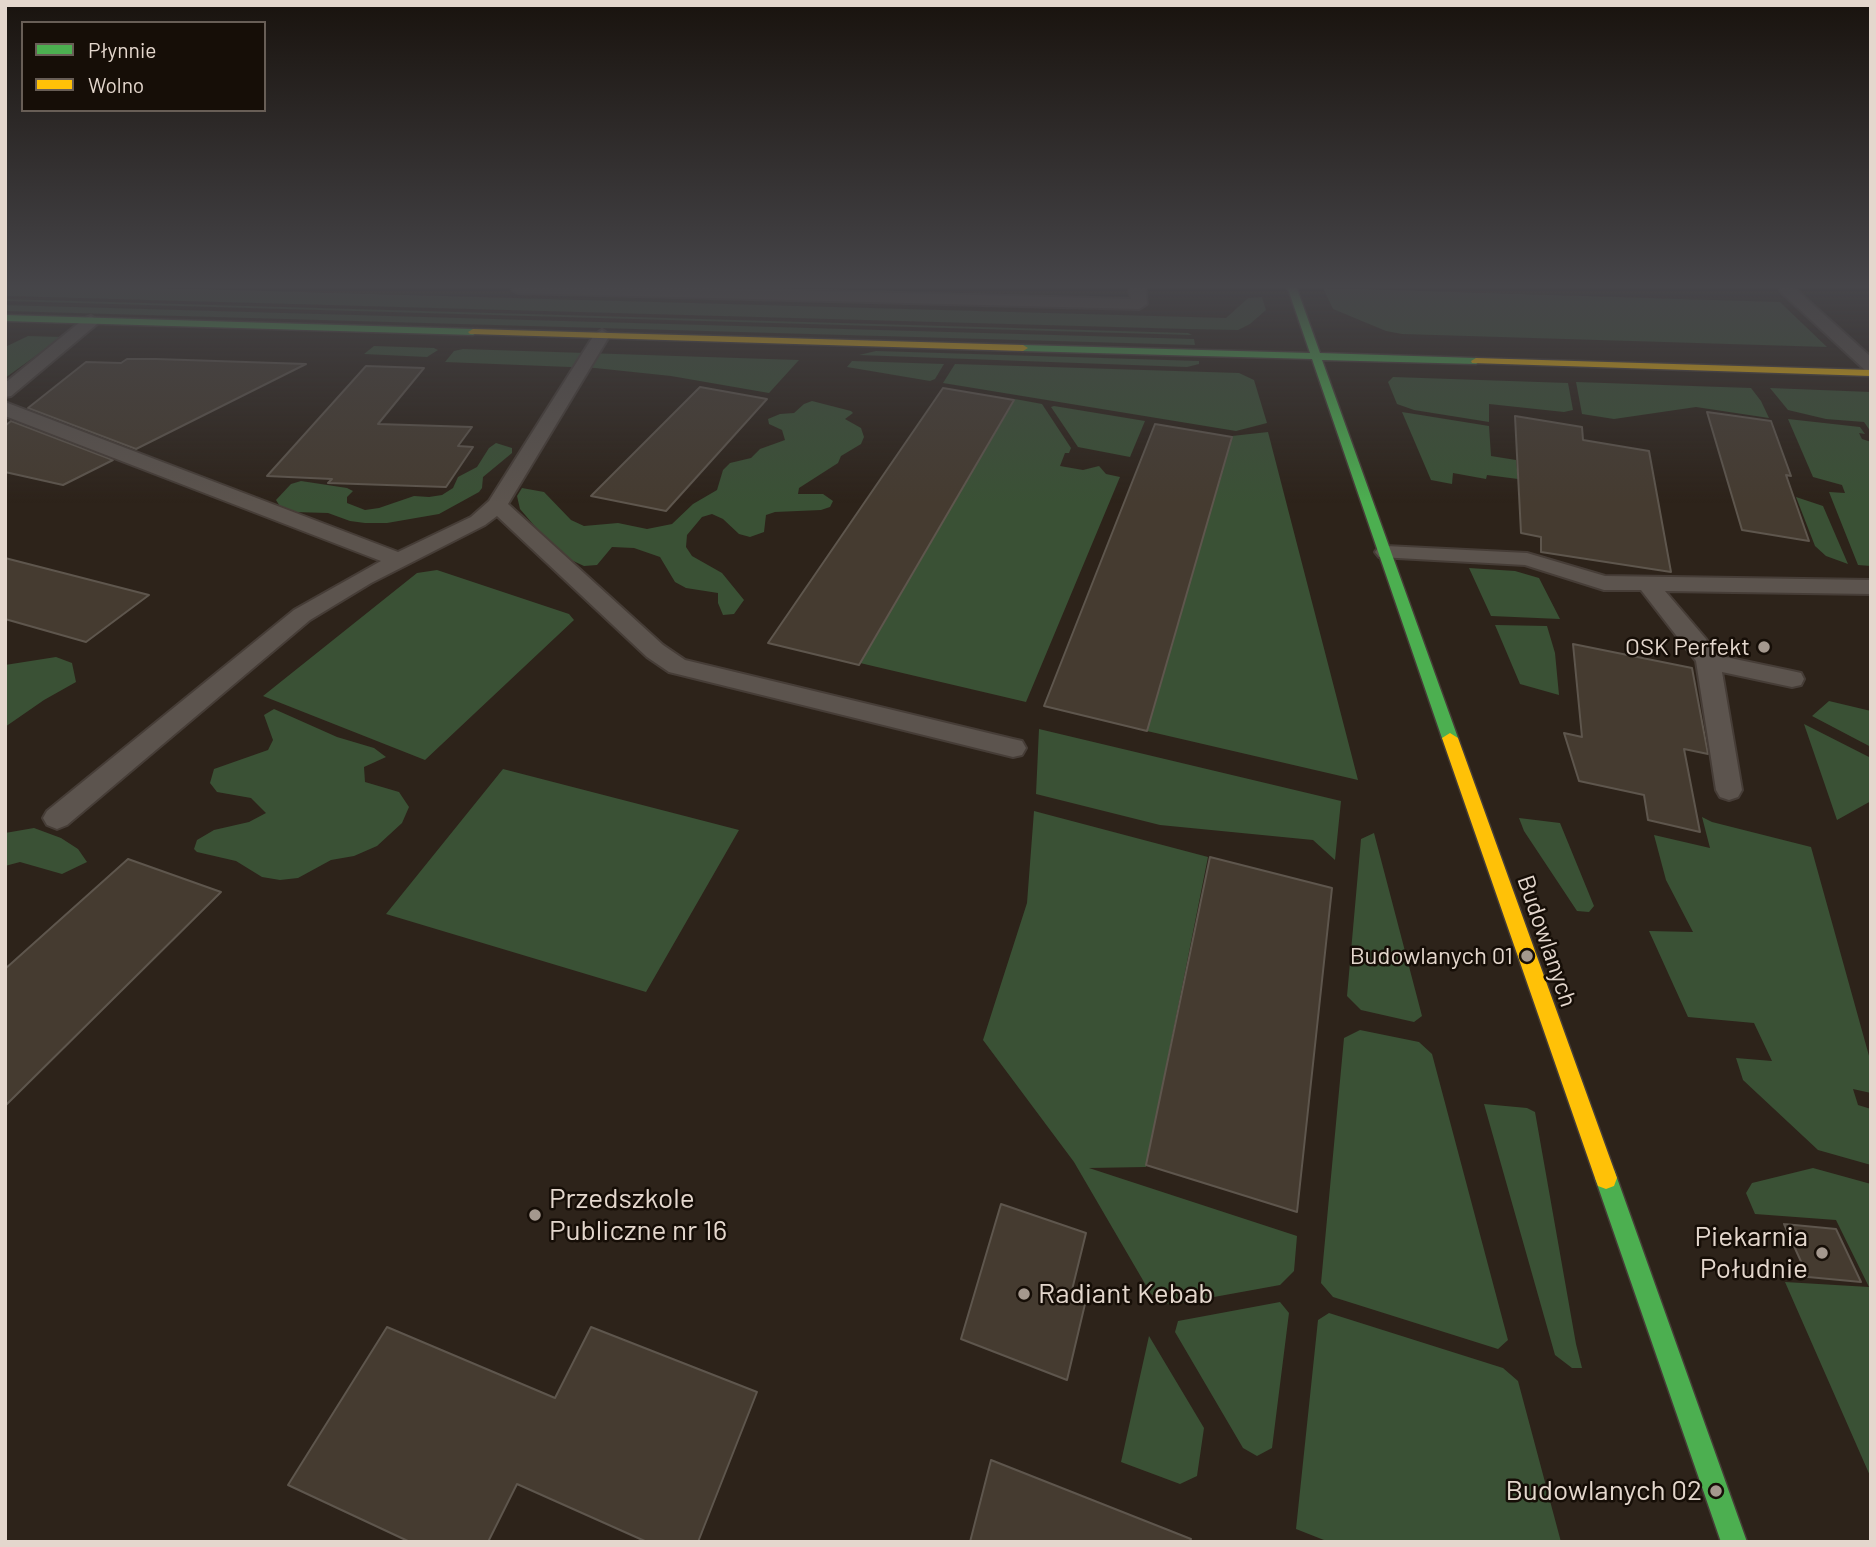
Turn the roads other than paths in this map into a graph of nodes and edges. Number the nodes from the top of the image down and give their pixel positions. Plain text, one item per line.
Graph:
1 (46, 358) edge
2 (588, 358) edge
3 (1317, 358) edge
4 (1388, 358) edge
5 (1871, 373) edge
6 (5, 392) edge
7 (5, 407) edge
8 (496, 505) junction
9 (1385, 552) junction
10 (399, 560) junction
11 (1647, 584) junction
12 (1871, 587) edge
13 (1708, 662) junction
14 (1792, 678) dead end
15 (1013, 748) dead end
16 (1729, 790) dead end
17 (57, 818) dead end
18 (1734, 1542) edge

1 - 6 lane
2 - 8 lane
3 - 9 street, Budowlanych
4 - 5 street
7 - 10 lane
8 - 10 lane
8 - 15 lane
9 - 11 lane
9 - 18 street, Budowlanych
10 - 17 lane
11 - 12 lane
11 - 13 lane
13 - 14 lane
13 - 16 lane

